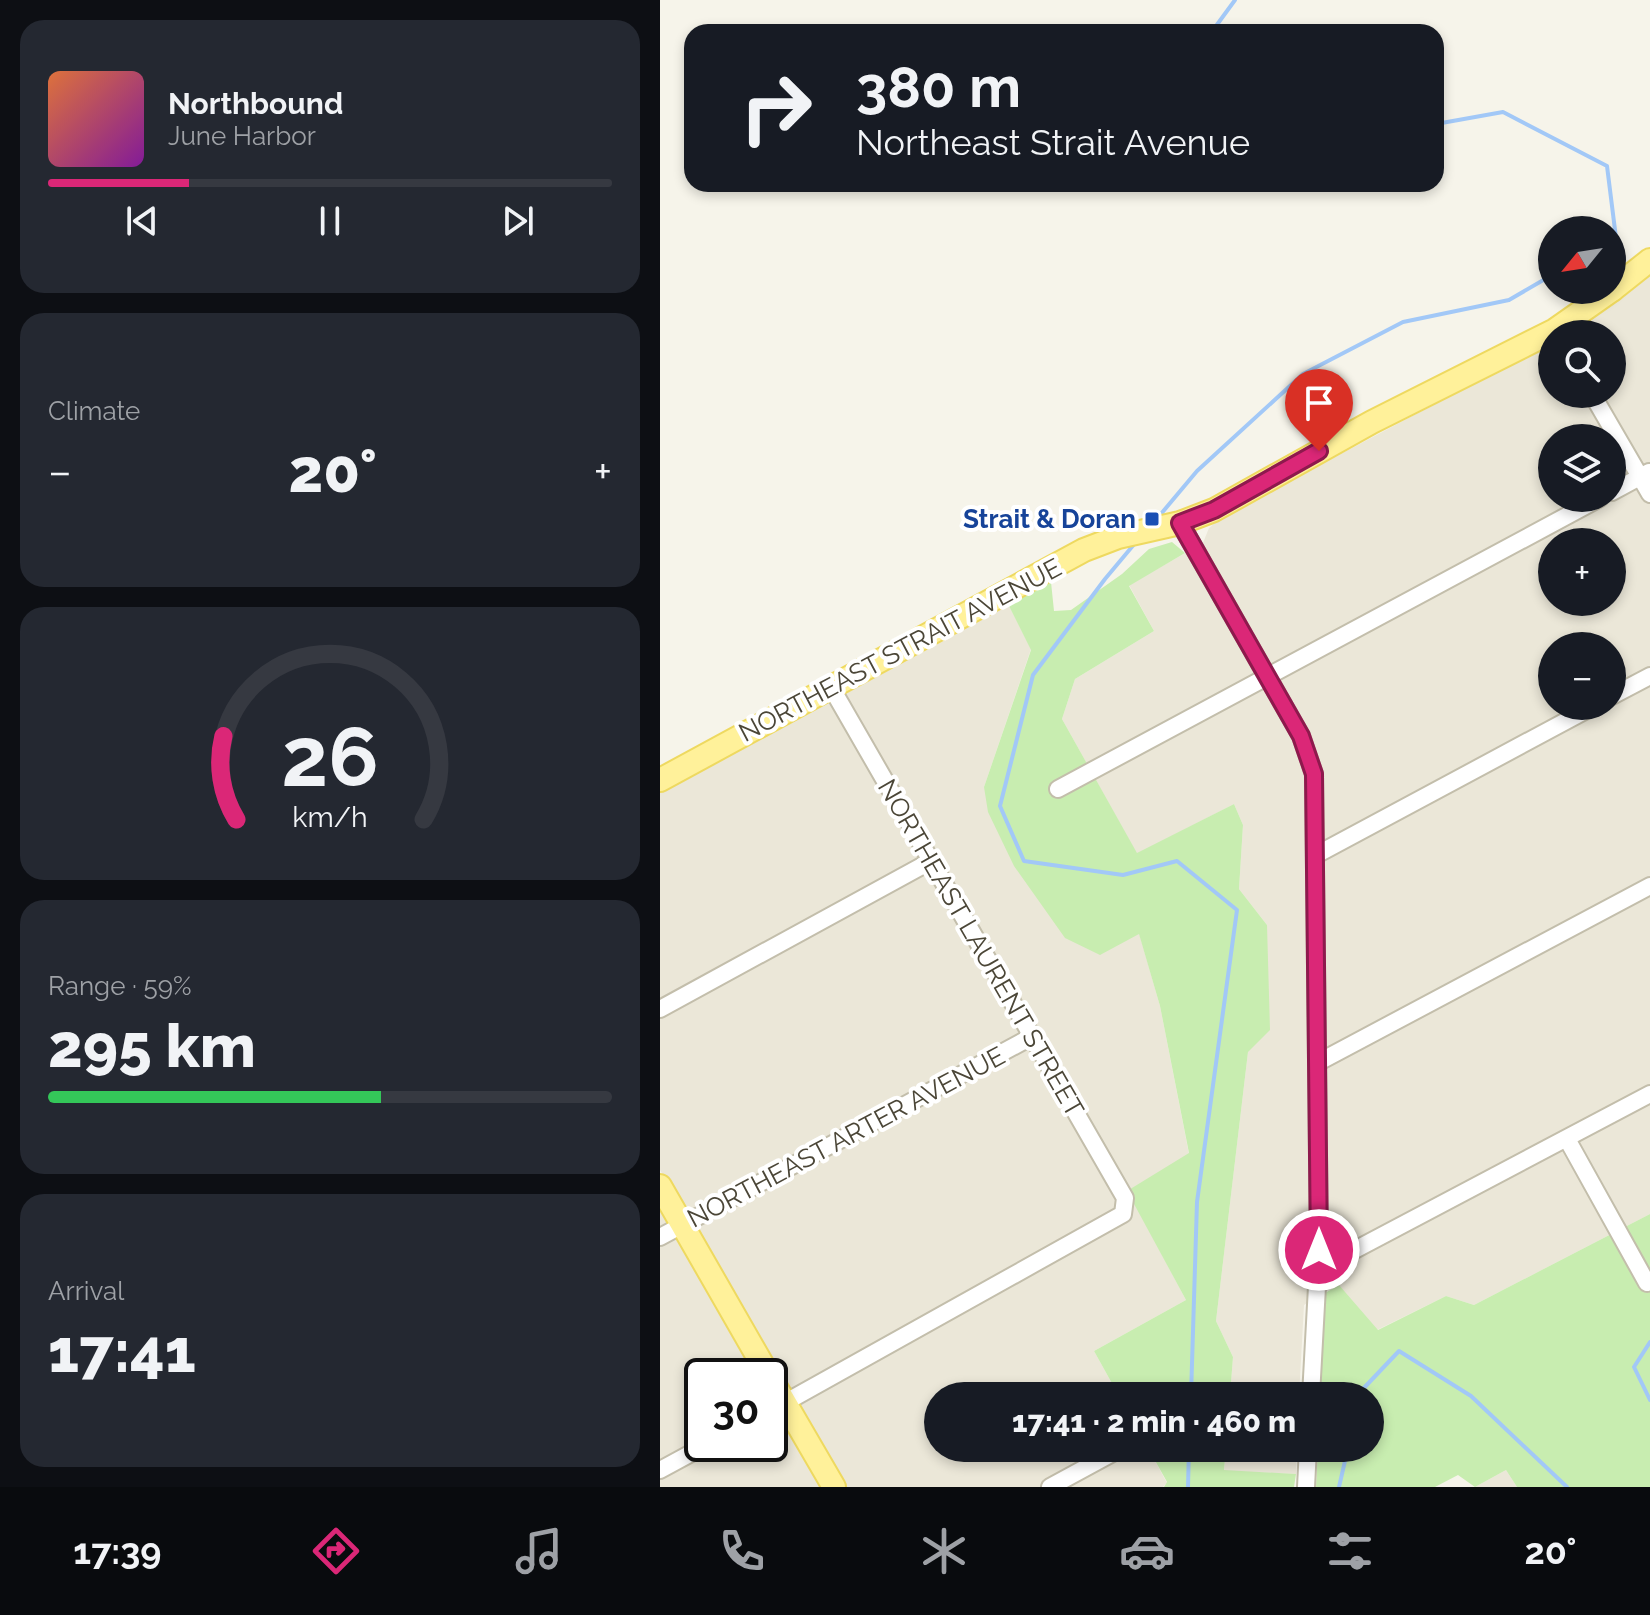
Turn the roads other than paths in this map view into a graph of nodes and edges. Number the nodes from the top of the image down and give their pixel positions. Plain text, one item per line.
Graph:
1 (1650, 260) edge
2 (1626, 279) edge
3 (1593, 304) edge
4 (1572, 320) edge
5 (1538, 341) edge
6 (1601, 408) edge
7 (1645, 474) edge
8 (1626, 484) edge
9 (1650, 494) edge
10 (1574, 512) edge
11 (1180, 523) junction
12 (1268, 676) junction
13 (1650, 676) edge
14 (831, 687) junction
15 (1626, 689) edge
16 (1568, 720) edge
17 (660, 780) edge
18 (1058, 789) dead end
19 (1316, 855) junction
20 (931, 861) junction
21 (1650, 886) edge
22 (660, 1009) edge
23 (1031, 1037) junction
24 (1317, 1063) junction
25 (1650, 1094) edge
26 (1567, 1139) junction
27 (660, 1186) edge
28 (682, 1224) junction
29 (660, 1237) edge
30 (1318, 1262) junction
31 (1647, 1283) dead end
32 (760, 1358) edge
33 (1312, 1382) edge
34 (788, 1401) edge
35 (788, 1422) edge
36 (684, 1457) edge
37 (1096, 1462) edge
38 (1307, 1462) edge
39 (660, 1470) edge
40 (834, 1487) edge
41 (1050, 1487) edge
42 (1306, 1487) edge

1 - 2 main road, NORTHEAST STRAIT AVENUE
3 - 4 main road, NORTHEAST STRAIT AVENUE
5 - 11 main road, NORTHEAST STRAIT AVENUE
6 - 7 street
7 - 8 street
7 - 9 street
10 - 12 street
11 - 12 street
11 - 14 main road, NORTHEAST STRAIT AVENUE
12 - 18 street
12 - 19 street
13 - 15 street
14 - 17 main road, NORTHEAST STRAIT AVENUE
14 - 20 street, NORTHEAST LAURENT STREET
16 - 19 street
19 - 24 street
20 - 22 street
20 - 23 street, NORTHEAST LAURENT STREET
21 - 24 street
23 - 28 street, NORTHEAST ARTER AVENUE
23 - 34 street, NORTHEAST LAURENT STREET
24 - 30 street
25 - 26 street
26 - 30 street
26 - 31 street
27 - 28 main road
28 - 29 street, NORTHEAST ARTER AVENUE
28 - 32 main road
30 - 33 street
35 - 40 main road
36 - 39 street
37 - 41 street
38 - 42 street

